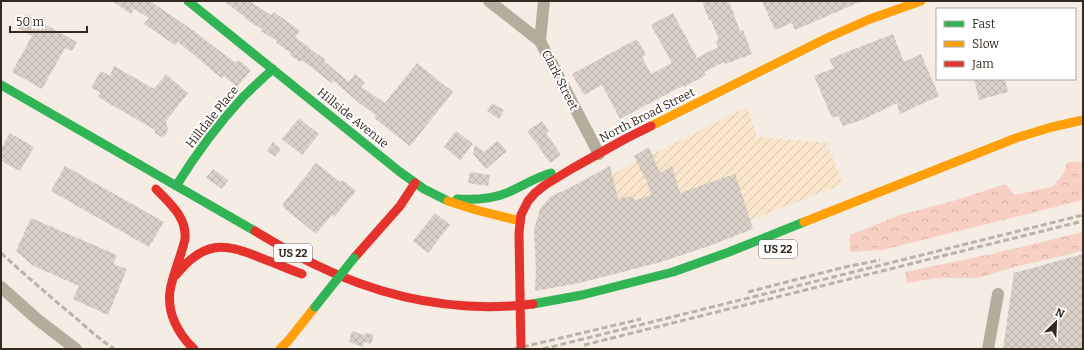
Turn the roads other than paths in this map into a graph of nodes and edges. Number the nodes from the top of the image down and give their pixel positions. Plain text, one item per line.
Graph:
1 (188, 1) edge
2 (544, 1) edge
3 (921, 1) edge
4 (492, 2) edge
5 (540, 41) junction
6 (273, 69) junction
7 (1, 85) edge
8 (1083, 120) edge
9 (599, 154) junction
10 (573, 168) junction
11 (415, 183) junction
12 (176, 186) junction
13 (443, 199) junction
14 (180, 203) dead end
15 (520, 221) junction
16 (250, 243) dead end
17 (302, 274) junction
18 (174, 277) junction
19 (312, 279) dead end
20 (324, 285) dead end
21 (1, 287) edge
22 (337, 290) dead end
23 (998, 294) dead end
24 (532, 317) dead end
25 (514, 319) dead end
26 (76, 349) edge
27 (194, 349) edge
28 (280, 349) edge
29 (521, 349) edge
30 (988, 349) edge

1 - 6 main road, Hillside Avenue
2 - 5 street, Clark Street
3 - 9 main road, North Broad Street
4 - 5 street
5 - 9 street, Clark Street
6 - 11 main road, Hillside Avenue
6 - 12 main road, Hilldale Place
7 - 12 main road, US 22
8 - 12 main road, US 22
9 - 10 main road, North Broad Street
10 - 13 main road
10 - 15 main road, North Broad Street
11 - 13 main road, Hillside Avenue
11 - 28 main road, bridge
13 - 15 main road, Hillside Avenue
14 - 18 main road
15 - 29 main road, North Broad Street, bridge
16 - 17 main road, US 22
17 - 18 main road
17 - 19 main road, US 22
18 - 27 main road
20 - 22 main road
21 - 26 street
23 - 30 street
24 - 25 main road

